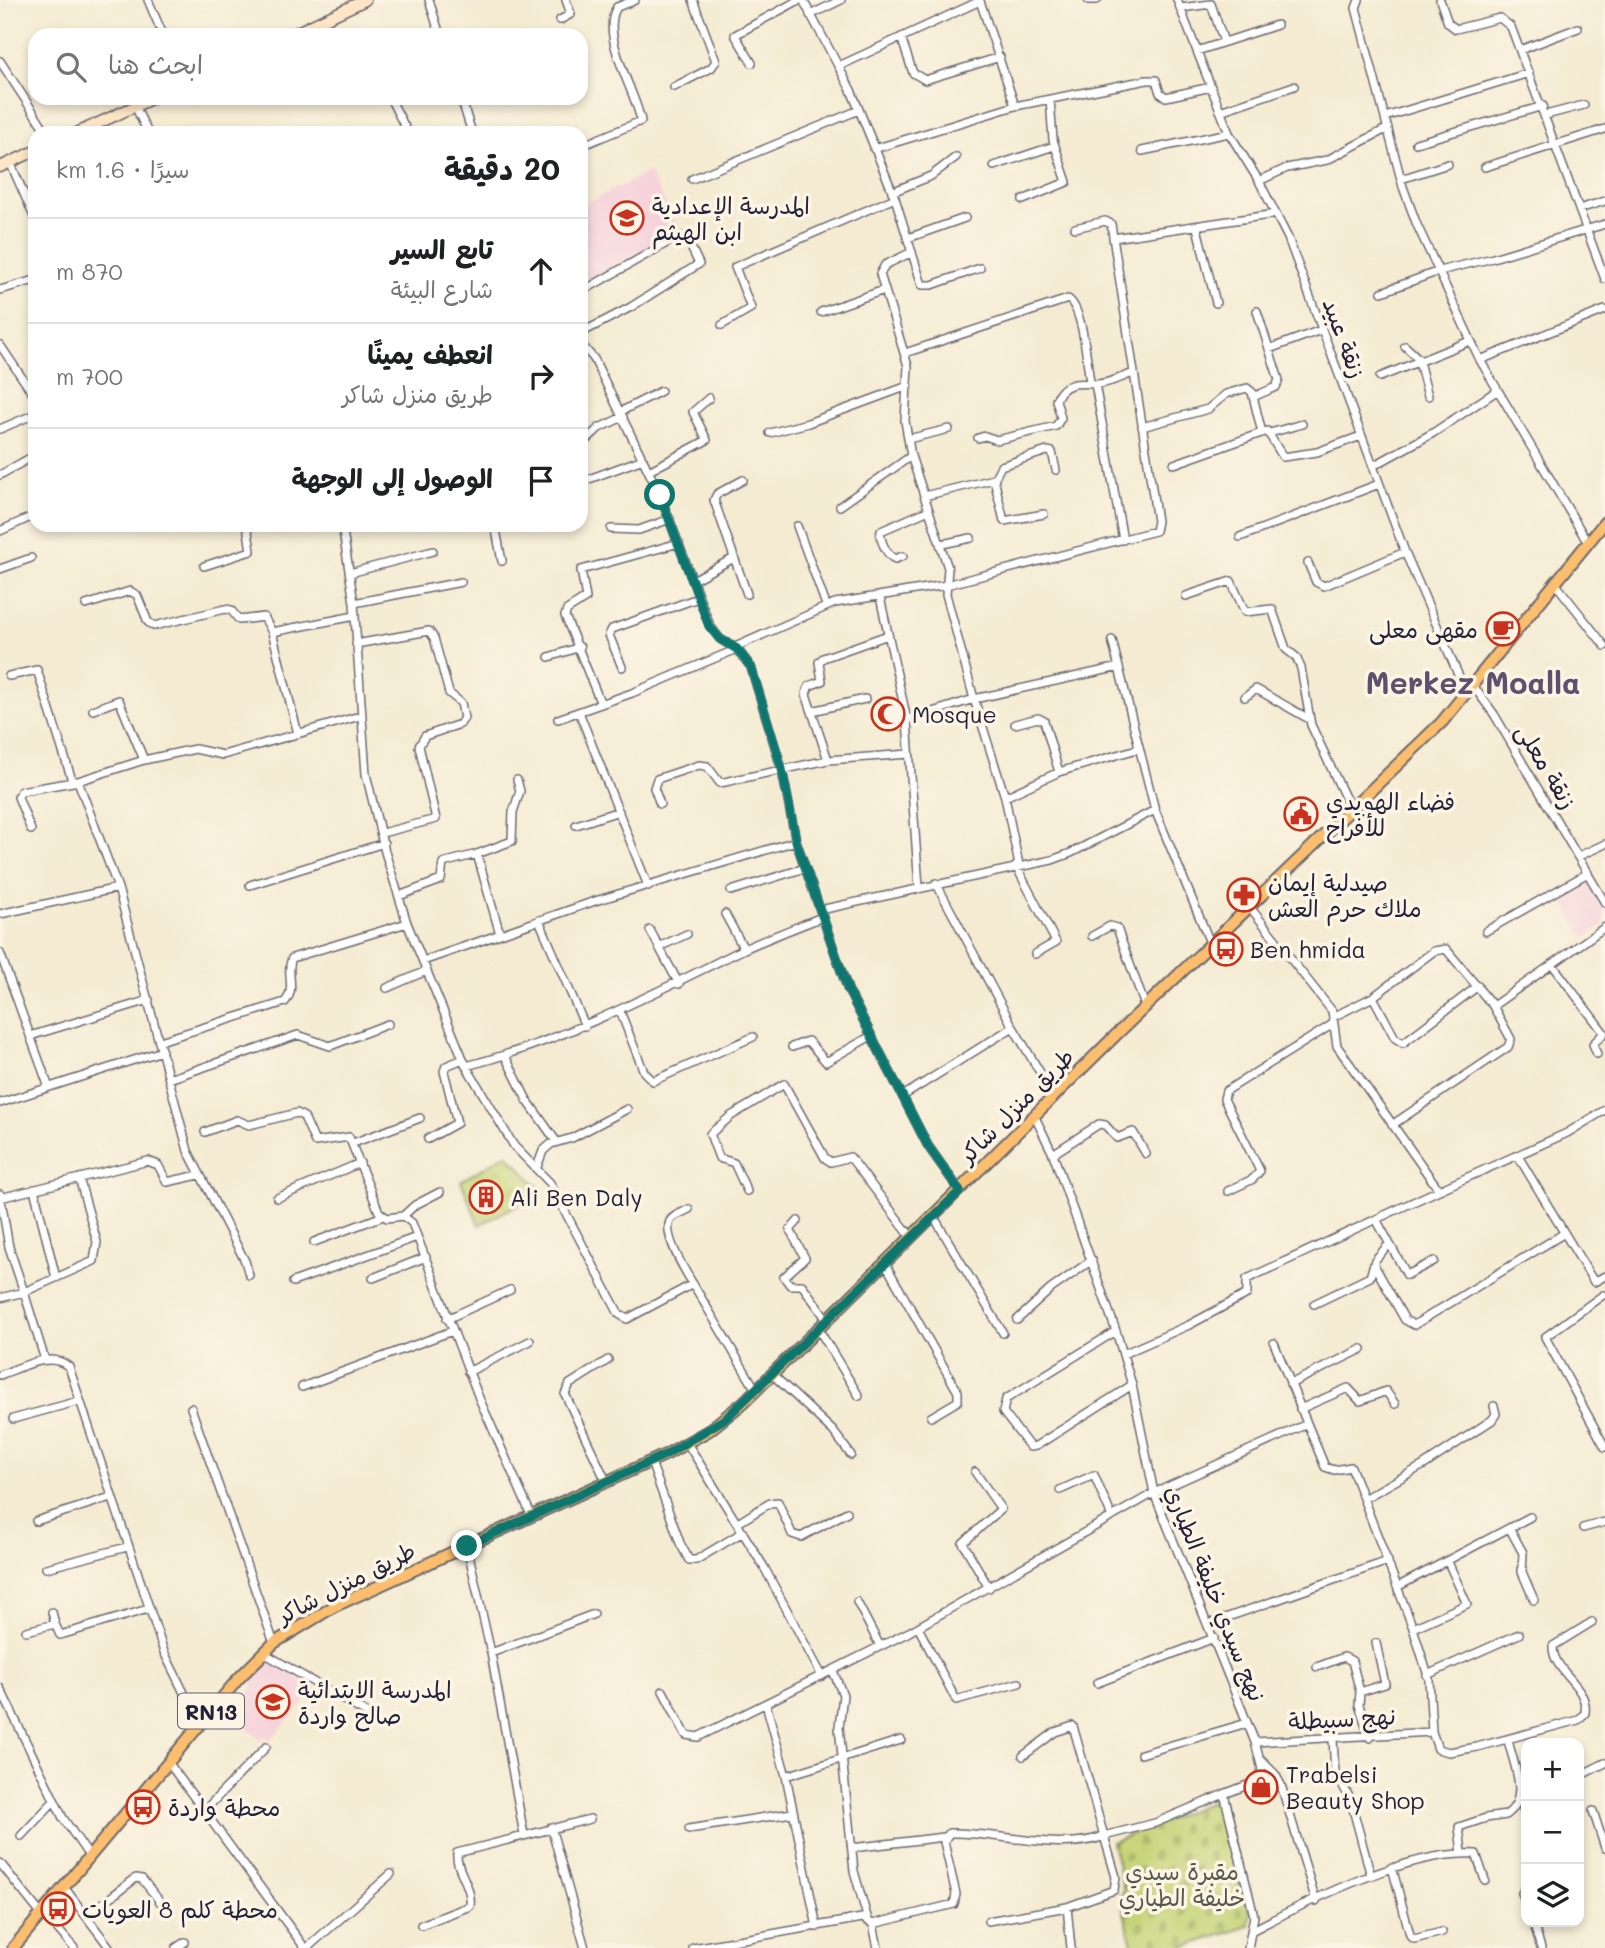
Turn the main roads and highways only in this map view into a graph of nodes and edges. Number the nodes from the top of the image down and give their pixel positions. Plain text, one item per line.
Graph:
1 (365, 0) edge
2 (306, 28) edge
3 (137, 105) edge
4 (92, 126) edge
5 (28, 155) edge
6 (0, 167) edge
7 (1605, 522) edge
8 (13, 1948) edge

1 - 2 main road
3 - 4 main road
5 - 6 main road
7 - 8 main road, طريق منزل شاكر / RN13

